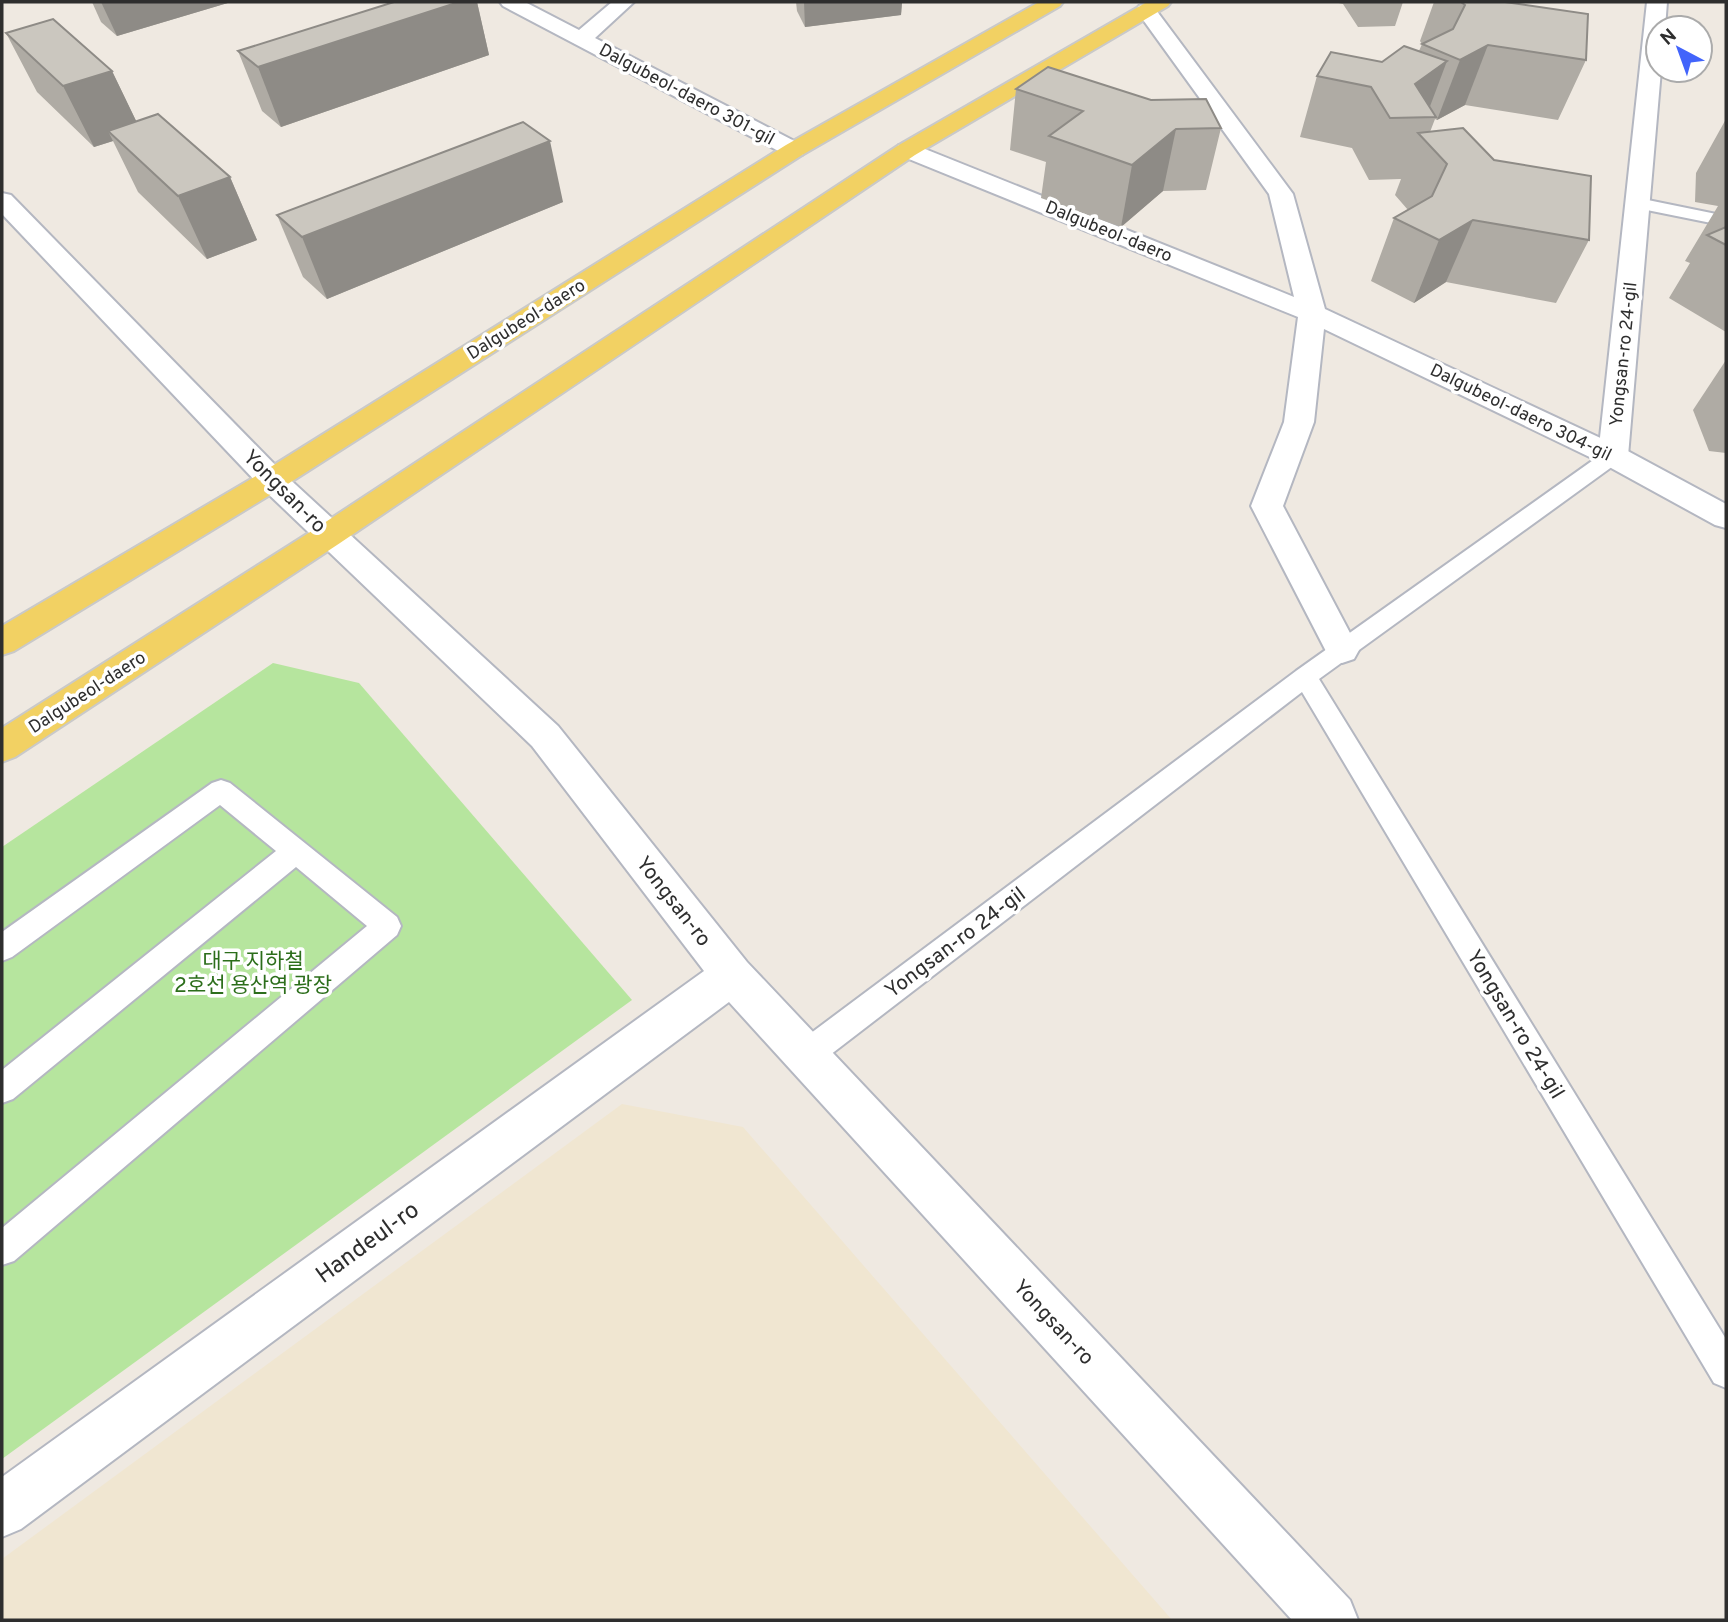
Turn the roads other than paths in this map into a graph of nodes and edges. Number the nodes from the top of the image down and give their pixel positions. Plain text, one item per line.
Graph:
1 (510, 2) edge
2 (624, 2) edge
3 (1053, 2) edge
4 (1657, 2) edge
5 (1153, 6) edge
6 (581, 39) junction
7 (794, 150) junction
8 (907, 150) junction
9 (2, 200) edge
10 (1638, 203) junction
11 (1726, 221) edge
12 (1312, 313) junction
13 (1613, 456) junction
14 (272, 480) junction
15 (1726, 517) edge
16 (329, 535) junction
17 (2, 642) edge
18 (1342, 650) junction
19 (1306, 677) junction
20 (2, 747) edge
21 (296, 851) junction
22 (2, 948) edge
23 (732, 975) junction
24 (806, 1055) junction
25 (2, 1089) edge
26 (2, 1249) edge
27 (1726, 1371) edge
28 (2, 1510) edge
29 (1329, 1620) edge

1 - 6 street, Dalgubeol-daero 301-gil
2 - 6 street, Dalgubeol-daero 301-gil
3 - 7 main road, Dalgubeol-daero
4 - 10 street, Yongsan-ro 24-gil
5 - 8 main road, Dalgubeol-daero
5 - 12 street
6 - 7 street, Dalgubeol-daero 301-gil
7 - 14 main road, Dalgubeol-daero
8 - 12 street, Dalgubeol-daero
8 - 16 main road, Dalgubeol-daero
9 - 14 street, Yongsan-ro
10 - 11 lane
10 - 13 street, Yongsan-ro 24-gil
12 - 13 street, Dalgubeol-daero 304-gil
12 - 18 street
13 - 15 street, Dalgubeol-daero 304-gil
13 - 18 lane, Yongsan-ro 24-gil
14 - 16 street, Yongsan-ro
14 - 17 main road, Dalgubeol-daero
16 - 20 main road, Dalgubeol-daero
16 - 23 street, Yongsan-ro
18 - 19 lane, Yongsan-ro 24-gil
19 - 24 lane, Yongsan-ro 24-gil
19 - 27 lane, Yongsan-ro 24-gil
21 - 22 lane
21 - 25 lane
21 - 26 lane
23 - 24 street, Yongsan-ro
23 - 28 street, Handeul-ro
24 - 29 street, Yongsan-ro

